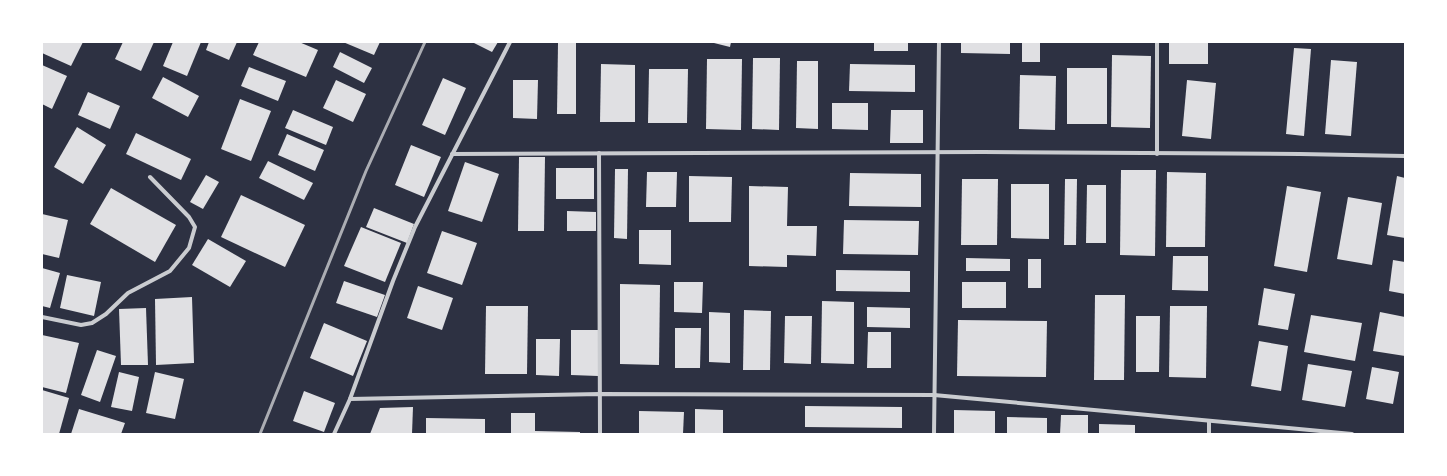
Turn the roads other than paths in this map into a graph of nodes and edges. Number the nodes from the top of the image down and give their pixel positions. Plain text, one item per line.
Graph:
1 (510, 42) edge
2 (939, 42) edge
3 (1157, 42) edge
4 (938, 152) junction
5 (599, 153) junction
6 (452, 154) junction
7 (1157, 154) junction
8 (1405, 156) edge
9 (150, 177) dead end
10 (42, 317) edge
11 (600, 394) junction
12 (934, 395) junction
13 (350, 399) junction
14 (1209, 421) junction
15 (334, 434) edge
16 (600, 434) edge
17 (934, 434) edge
18 (1209, 434) edge
19 (1352, 434) edge

1 - 6 street
2 - 4 street
3 - 7 street
4 - 5 street
4 - 7 street
4 - 12 street
5 - 6 street
5 - 11 street
6 - 13 street
7 - 8 street
9 - 10 street
11 - 12 street
11 - 13 street
11 - 16 street
12 - 14 street
12 - 17 street
13 - 15 street
14 - 18 street
14 - 19 street

